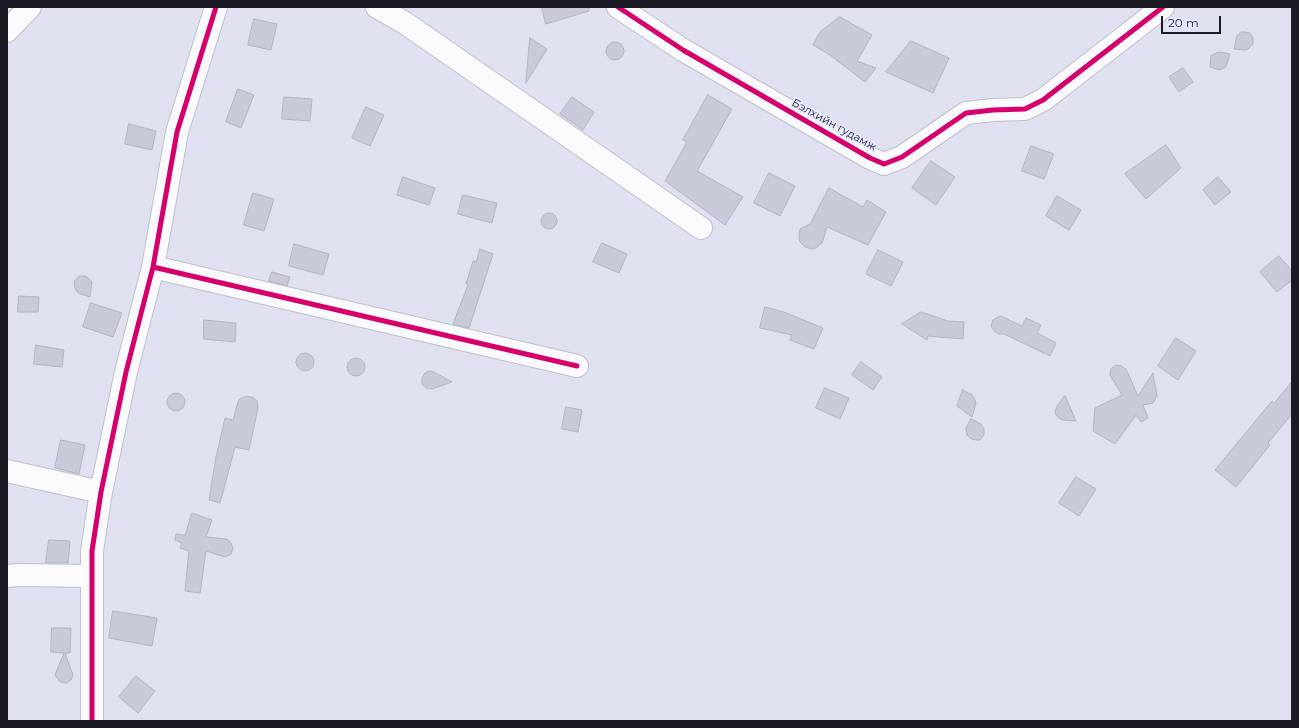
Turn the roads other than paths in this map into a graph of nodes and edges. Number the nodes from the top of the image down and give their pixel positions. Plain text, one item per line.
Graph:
1 (30, 7) edge
2 (216, 7) edge
3 (377, 7) edge
4 (618, 7) edge
5 (1163, 7) edge
6 (7, 31) edge
7 (701, 228) dead end
8 (152, 267) junction
9 (577, 366) dead end
10 (7, 471) edge
11 (101, 492) junction
12 (7, 576) edge
13 (92, 576) junction
14 (92, 721) edge

1 - 6 street
2 - 8 street
3 - 7 street
4 - 5 street, Бэлхийн гудамж
8 - 9 street
8 - 11 street
10 - 11 street
11 - 13 street
12 - 13 street
13 - 14 street

